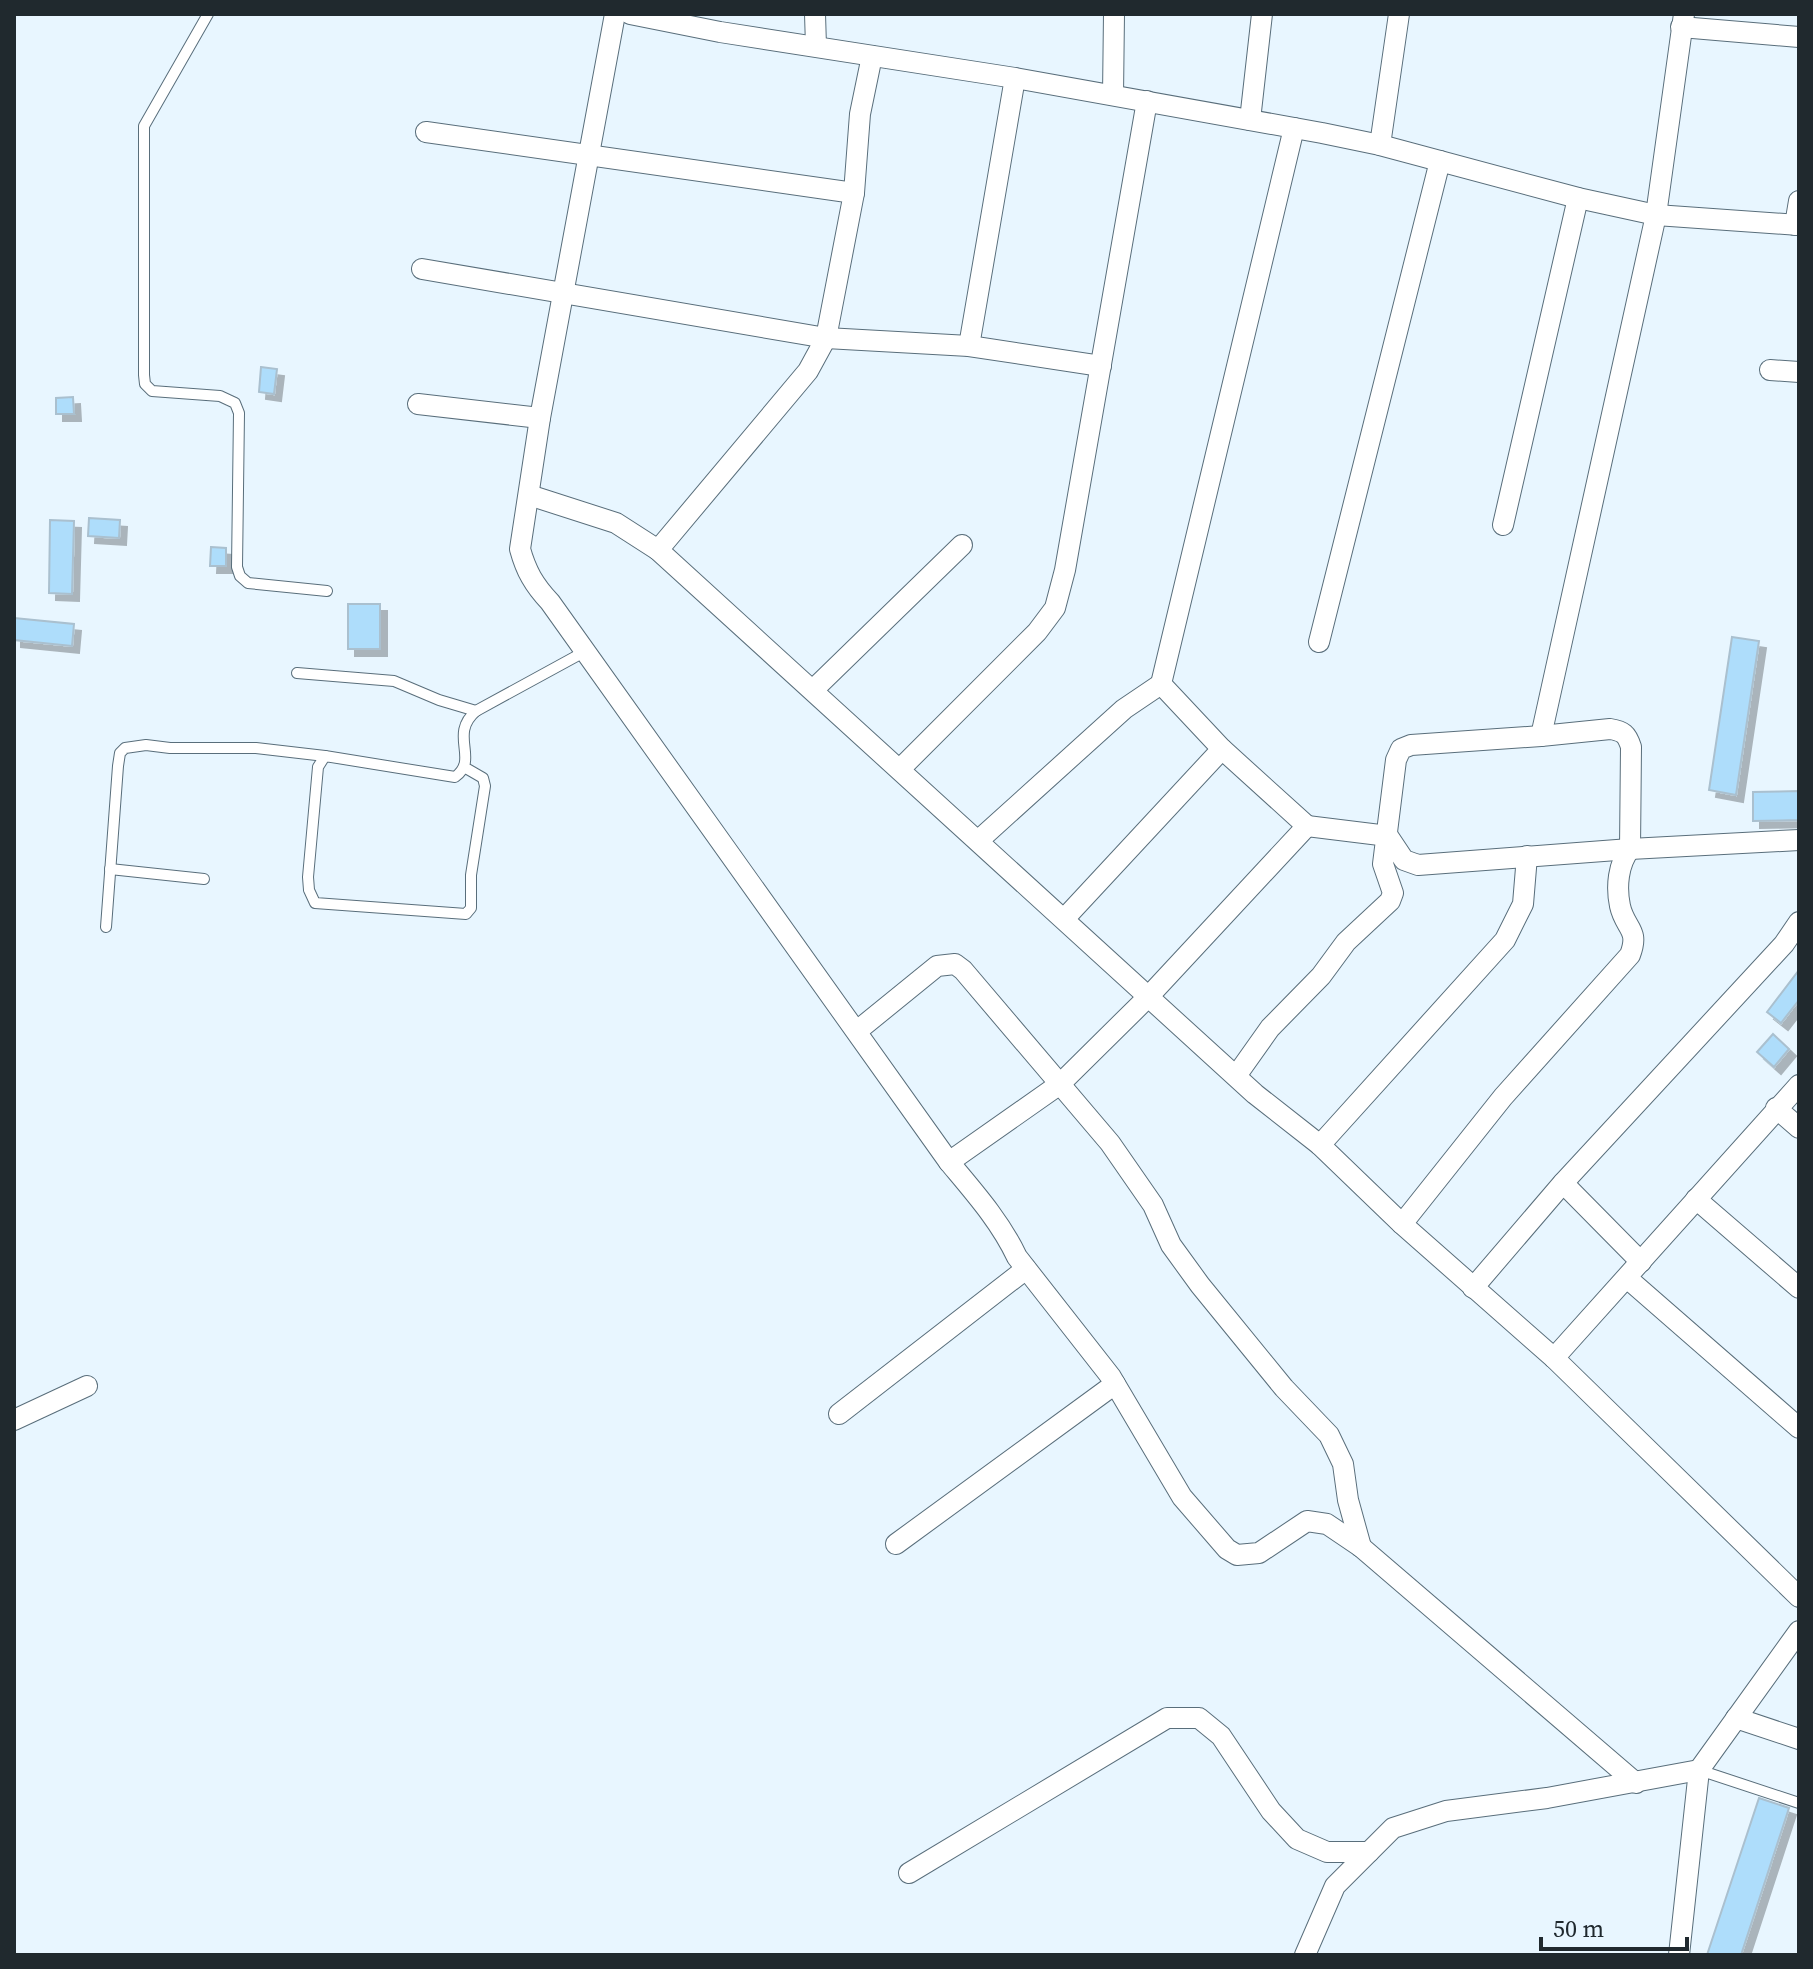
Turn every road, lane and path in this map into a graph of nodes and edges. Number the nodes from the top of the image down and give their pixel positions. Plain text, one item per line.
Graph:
1 (208, 14) edge
2 (615, 14) edge
3 (630, 14) edge
4 (815, 14) edge
5 (1114, 14) edge
6 (1262, 14) edge
7 (1399, 14) edge
8 (1682, 20) edge
9 (1799, 37) edge
10 (816, 46) junction
11 (872, 56) junction
12 (1015, 78) junction
13 (1113, 95) junction
14 (1147, 101) junction
15 (1250, 120) junction
16 (1294, 128) junction
17 (426, 132) dead end
18 (1380, 145) junction
19 (588, 154) junction
20 (1440, 161) junction
21 (854, 193) junction
22 (1578, 198) junction
23 (1799, 201) edge
24 (1656, 215) junction
25 (1797, 225) edge
26 (422, 269) dead end
27 (563, 294) junction
28 (826, 338) junction
29 (969, 346) junction
30 (1101, 366) junction
31 (1770, 370) dead end
32 (1799, 372) edge
33 (418, 404) dead end
34 (540, 418) junction
35 (529, 495) junction
36 (1503, 525) dead end
37 (962, 545) dead end
38 (658, 550) junction
39 (327, 591) dead end
40 (1319, 642) dead end
41 (584, 652) junction
42 (297, 673) dead end
43 (1161, 684) junction
44 (813, 690) junction
45 (476, 711) junction
46 (1541, 736) junction
47 (1222, 749) junction
48 (325, 756) junction
49 (464, 767) junction
50 (900, 769) junction
51 (1307, 826) junction
52 (1388, 836) junction
53 (979, 840) junction
54 (1799, 840) edge
55 (1630, 849) junction
56 (1527, 856) junction
57 (110, 869) junction
58 (204, 879) dead end
59 (1065, 918) junction
60 (1799, 922) edge
61 (106, 927) dead end
62 (1149, 996) junction
63 (857, 1031) junction
64 (1236, 1076) junction
65 (1060, 1084) junction
66 (1799, 1085) edge
67 (1776, 1108) junction
68 (1799, 1128) edge
69 (1320, 1145) junction
70 (949, 1162) junction
71 (1563, 1183) junction
72 (1696, 1199) junction
73 (1402, 1224) junction
74 (1641, 1262) junction
75 (1026, 1269) junction
76 (1627, 1278) junction
77 (1473, 1288) junction
78 (1799, 1288) edge
79 (1554, 1358) junction
80 (1115, 1384) junction
81 (87, 1386) dead end
82 (839, 1414) dead end
83 (14, 1420) edge
84 (1799, 1428) edge
85 (896, 1544) dead end
86 (1361, 1547) junction
87 (1799, 1597) edge
88 (1799, 1631) edge
89 (1736, 1718) junction
90 (1799, 1739) edge
91 (1699, 1770) junction
92 (1636, 1783) junction
93 (1799, 1803) edge
94 (1369, 1852) junction
95 (909, 1873) dead end
96 (1305, 1955) edge
97 (1679, 1955) edge

1 - 39 lane
2 - 19 street
3 - 10 street
4 - 10 street
5 - 13 street
6 - 15 street
7 - 18 street
8 - 9 street
8 - 24 street
10 - 11 street
11 - 12 street
11 - 21 street
12 - 13 street
12 - 29 street
13 - 14 street
14 - 15 street
14 - 30 street
15 - 16 street
16 - 18 street
16 - 43 street
17 - 19 street
18 - 20 street
19 - 21 street
19 - 27 street
20 - 22 street
20 - 40 street
21 - 28 street
22 - 24 street
22 - 36 street
23 - 25 street
24 - 25 street
24 - 46 street
26 - 27 street
27 - 28 street
27 - 34 street
28 - 29 street
28 - 38 street
29 - 30 street
30 - 50 street
31 - 32 street
33 - 34 street
34 - 35 street
35 - 38 street
35 - 41 street
37 - 44 street
38 - 44 street
41 - 45 lane
41 - 63 street
42 - 45 lane
43 - 47 street
43 - 53 street
44 - 50 street
45 - 49 lane
46 - 52 street
46 - 55 street
47 - 51 street
47 - 59 street
48 - 49 lane
48 - 49 lane
48 - 57 lane
50 - 53 street
51 - 52 street
51 - 62 street
52 - 56 street
52 - 64 street
53 - 59 street
54 - 55 street
55 - 56 street
55 - 73 street
56 - 69 street
57 - 58 lane
57 - 61 lane
59 - 62 street
60 - 71 street
62 - 64 street
62 - 65 street
63 - 65 street
63 - 70 street
64 - 69 street
65 - 70 street
65 - 86 street
66 - 67 street
67 - 68 street
67 - 72 street
69 - 73 street
70 - 75 street
71 - 74 street
71 - 77 street
72 - 74 street
72 - 78 street
73 - 77 street
74 - 76 street
75 - 80 street
75 - 82 street
76 - 79 street
76 - 84 street
77 - 79 street
79 - 87 street
80 - 85 street
80 - 86 street
81 - 83 street
86 - 92 street
88 - 89 street
89 - 90 street
89 - 91 street
91 - 92 street
91 - 93 lane
91 - 97 street
92 - 94 street
94 - 95 street
94 - 96 street

